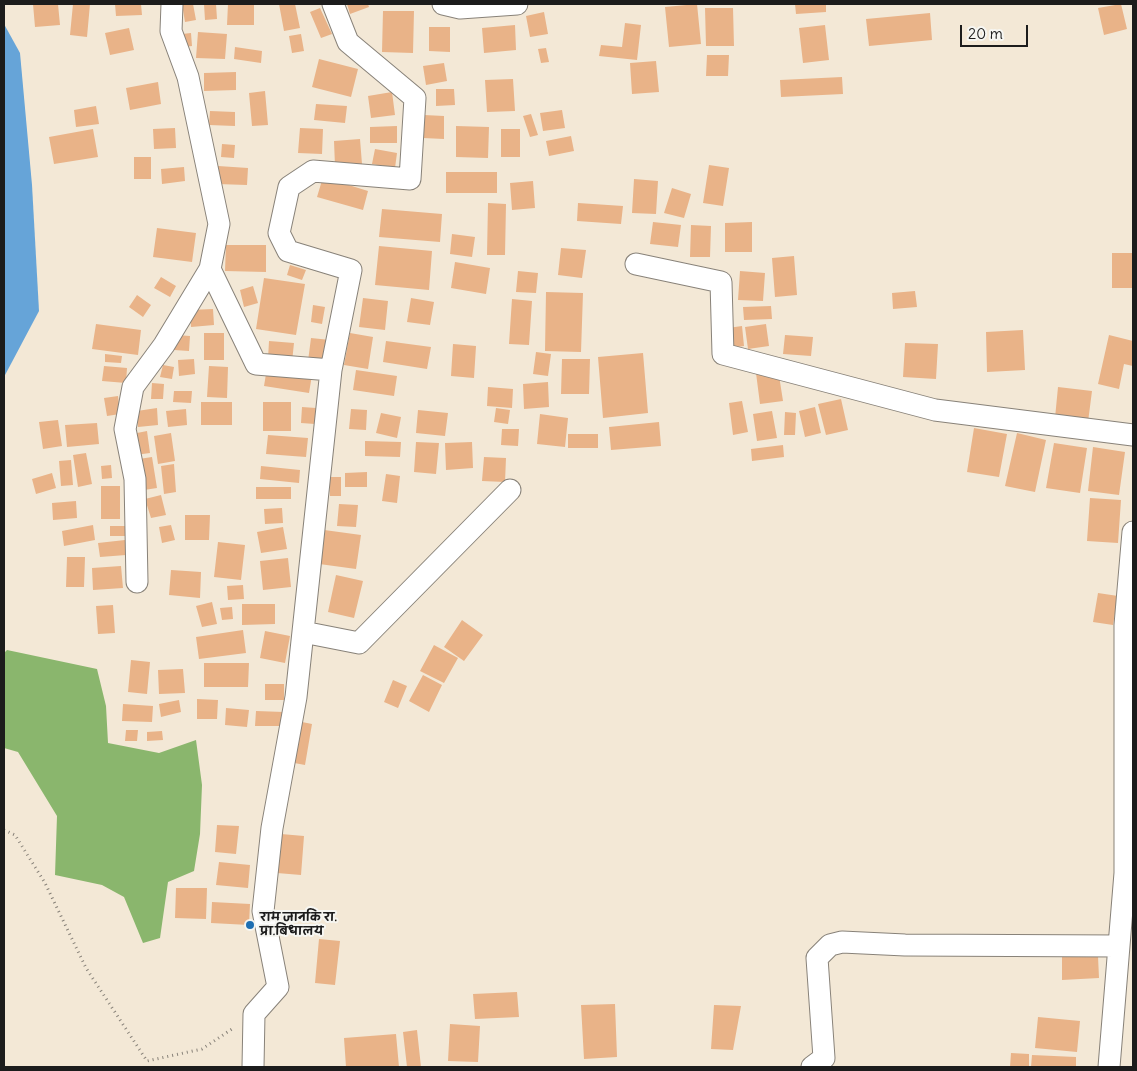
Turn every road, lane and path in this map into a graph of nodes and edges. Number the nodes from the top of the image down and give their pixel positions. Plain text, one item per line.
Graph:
1 (172, 4) edge
2 (333, 4) edge
3 (443, 4) edge
4 (517, 4) edge
5 (636, 264) dead end
6 (210, 269) junction
7 (331, 370) junction
8 (1133, 435) edge
9 (510, 490) dead end
10 (1133, 532) edge
11 (137, 582) dead end
12 (303, 632) junction
13 (4, 830) edge
14 (1119, 946) junction
15 (254, 1014) junction
16 (253, 1067) edge
17 (812, 1067) edge
18 (1109, 1067) edge

1 - 6 street
2 - 7 street
3 - 4 street
5 - 8 street
6 - 7 street
6 - 11 street
7 - 12 street
9 - 12 street
10 - 14 street
12 - 15 street
13 - 15 path
14 - 17 street
14 - 18 street
15 - 16 street

